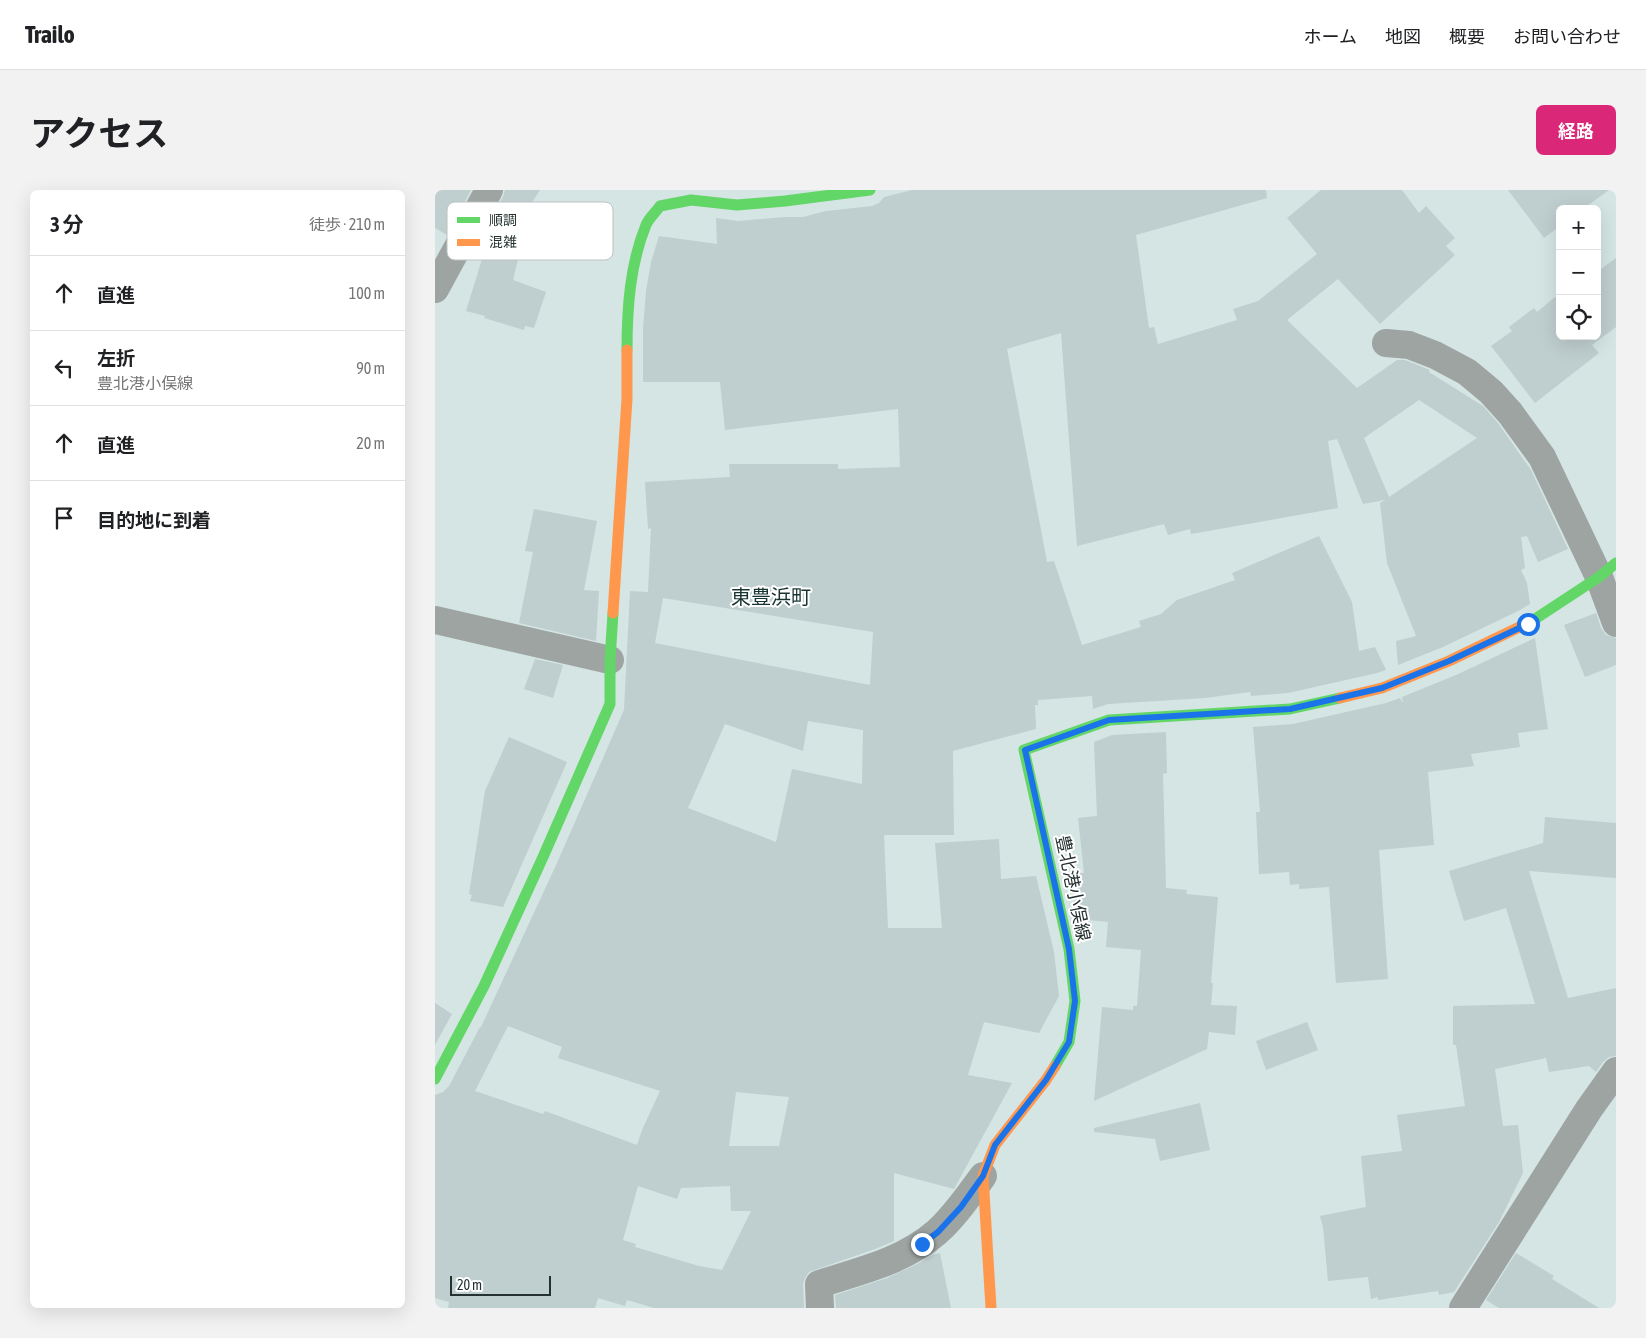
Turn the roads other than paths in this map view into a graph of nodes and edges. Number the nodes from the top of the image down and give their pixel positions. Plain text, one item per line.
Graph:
1 (489, 190) edge
2 (870, 190) edge
3 (687, 195) edge
4 (482, 202) edge
5 (451, 260) edge
6 (435, 289) edge
7 (1386, 343) dead end
8 (1608, 570) edge
9 (435, 620) edge
10 (1616, 623) edge
11 (610, 660) junction
12 (1616, 1071) edge
13 (435, 1079) edge
14 (983, 1176) junction
15 (820, 1308) edge
16 (991, 1308) edge
17 (1463, 1308) edge

1 - 4 street
2 - 3 street
3 - 11 street
5 - 6 street
7 - 8 street
8 - 10 street
8 - 14 street, 豊北港小俣線
9 - 11 street
11 - 13 street
12 - 17 street
14 - 15 street
14 - 16 street, 豊北港小俣線

